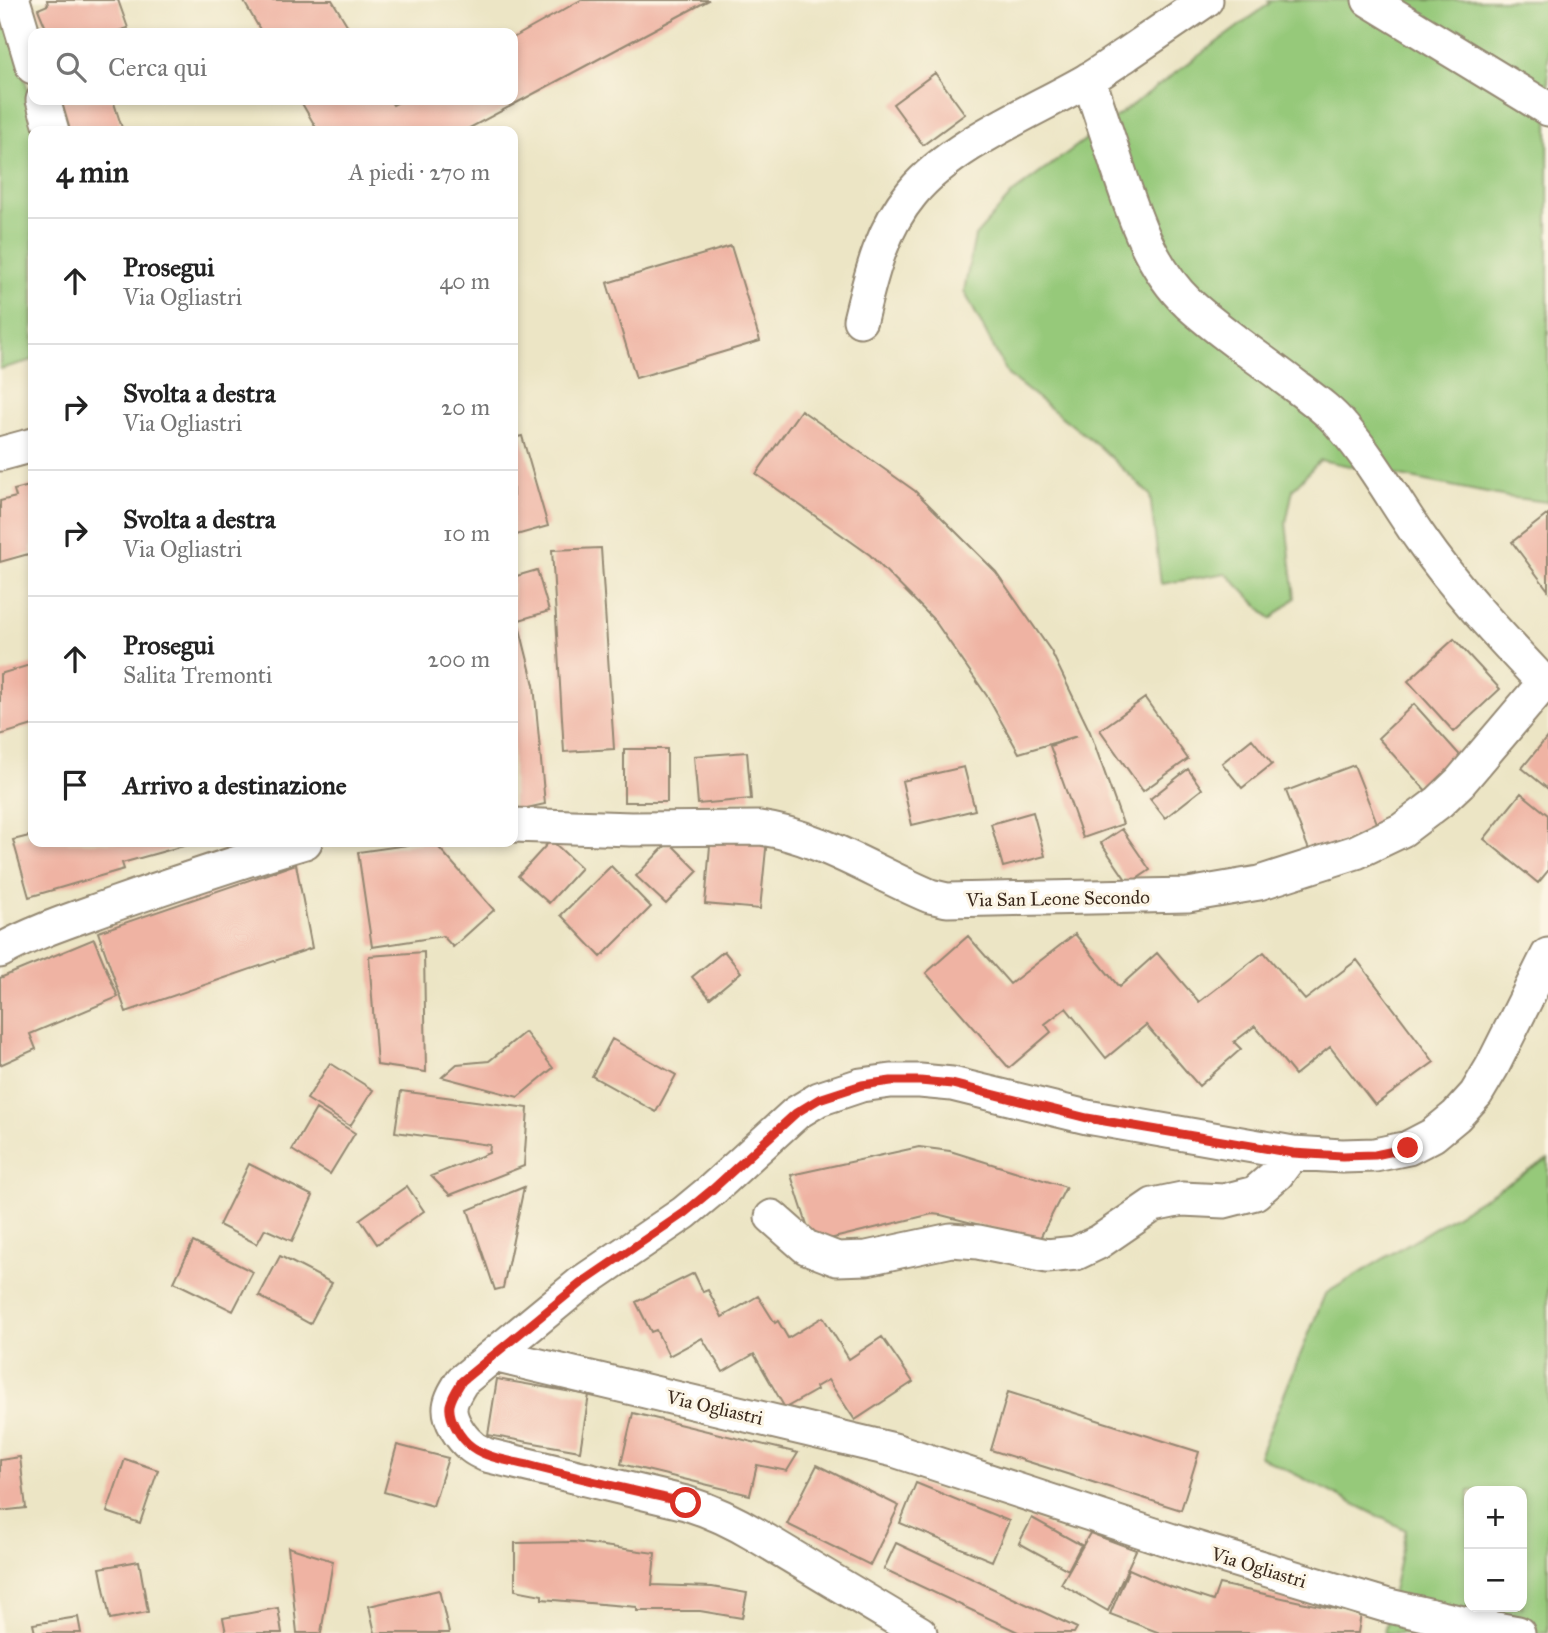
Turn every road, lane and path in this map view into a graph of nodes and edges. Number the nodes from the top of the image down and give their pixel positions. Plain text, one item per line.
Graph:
1 (13, 0) edge
2 (1206, 0) edge
3 (1369, 0) edge
4 (28, 50) edge
5 (1089, 79) junction
6 (44, 105) edge
7 (1548, 109) edge
8 (51, 126) edge
9 (859, 320) dead end
10 (28, 446) edge
11 (0, 454) edge
12 (1546, 682) edge
13 (518, 825) edge
14 (288, 847) edge
15 (2, 941) edge
16 (1548, 955) edge
17 (1293, 1153) junction
18 (772, 1217) dead end
19 (494, 1355) junction
20 (920, 1633) edge
21 (1518, 1633) edge

1 - 4 street
2 - 5 street
3 - 7 street
5 - 9 street
5 - 12 street
6 - 8 street
10 - 11 street
12 - 13 street, Via San Leone Secondo
14 - 15 street
16 - 17 street
17 - 18 street
17 - 19 street
19 - 20 street
19 - 21 street, Via Ogliastri

